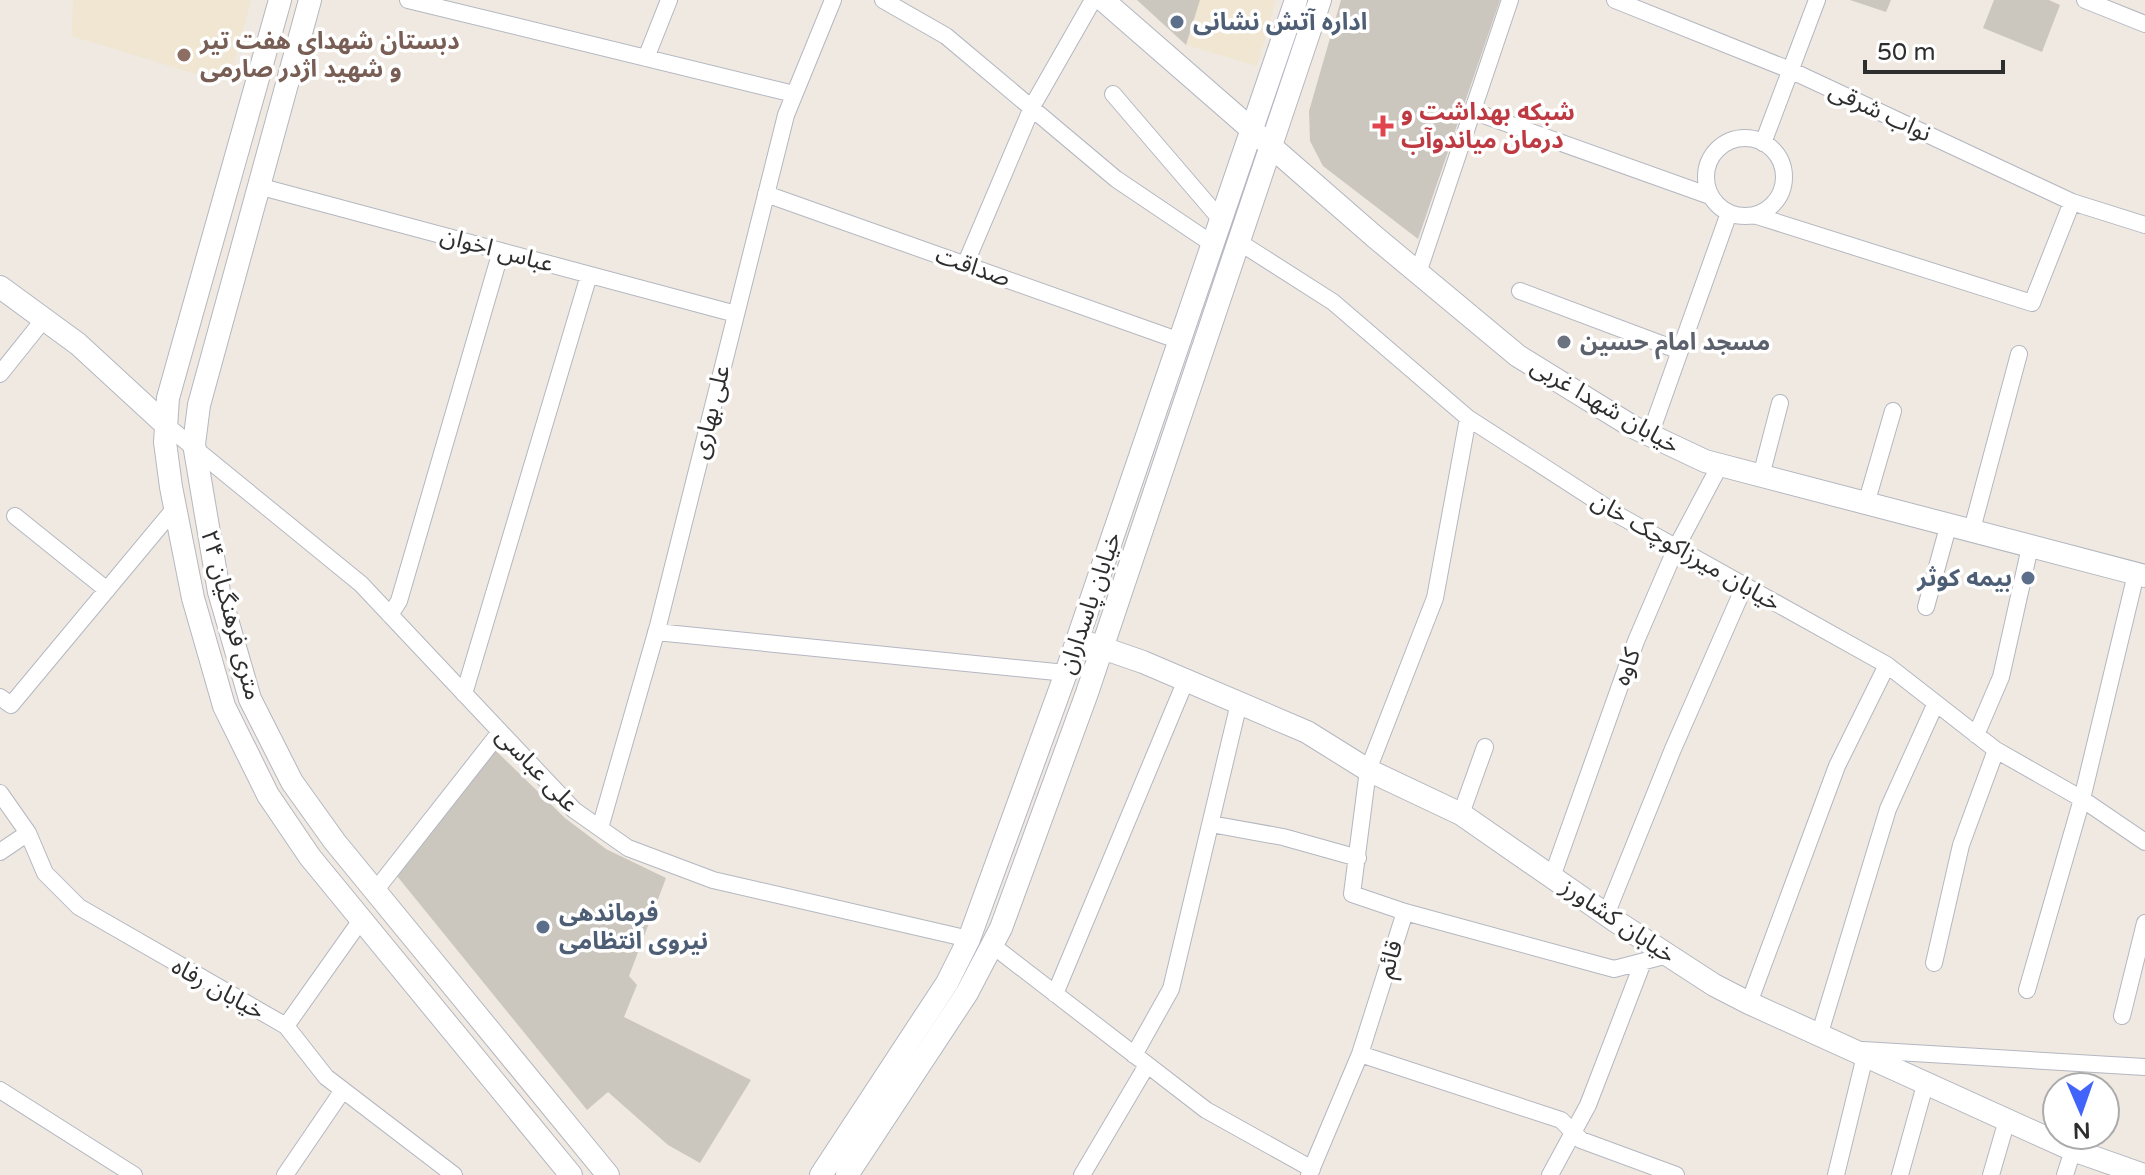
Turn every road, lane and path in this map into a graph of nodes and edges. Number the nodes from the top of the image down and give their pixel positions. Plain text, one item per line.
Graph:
1 (280, 0) edge
2 (310, 0) edge
3 (408, 0) edge
4 (669, 0) edge
5 (833, 0) edge
6 (883, 0) edge
7 (1093, 0) edge
8 (1103, 0) edge
9 (1296, 0) edge
10 (1320, 0) edge
11 (1510, 0) edge
12 (1615, 0) edge
13 (1817, 0) edge
14 (2085, 0) edge
15 (2145, 24) edge
16 (646, 58) junction
17 (1790, 70) junction
18 (794, 94) junction
19 (1113, 94) dead end
20 (1033, 105) junction
21 (1472, 111) junction
22 (1252, 130) junction
23 (1763, 143) junction
24 (1272, 146) junction
25 (231, 177) junction
26 (258, 186) junction
27 (766, 194) junction
28 (1710, 196) junction
29 (2072, 202) junction
30 (1729, 213) junction
31 (1754, 215) junction
32 (1222, 221) junction
33 (2145, 225) edge
34 (1239, 242) junction
35 (1214, 245) junction
36 (501, 251) junction
37 (965, 265) junction
38 (1418, 273) junction
39 (589, 275) junction
40 (0, 287) edge
41 (1520, 291) dead end
42 (736, 314) junction
43 (44, 319) junction
44 (1180, 341) junction
45 (1680, 351) junction
46 (2019, 354) dead end
47 (0, 374) edge
48 (1780, 403) dead end
49 (1893, 411) dead end
50 (1468, 418) junction
51 (166, 425) junction
52 (1650, 435) junction
53 (194, 444) junction
54 (1720, 465) junction
55 (1761, 476) junction
56 (1866, 504) junction
57 (175, 508) junction
58 (15, 516) dead end
59 (1948, 527) junction
60 (1971, 533) junction
61 (2030, 547) junction
62 (1676, 548) junction
63 (2141, 575) edge
64 (1744, 587) junction
65 (107, 590) junction
66 (1926, 607) dead end
67 (390, 615) junction
68 (656, 632) junction
69 (1077, 639) junction
70 (1102, 648) junction
71 (1887, 665) junction
72 (1066, 673) junction
73 (1186, 680) junction
74 (464, 694) junction
75 (0, 697) edge
76 (1239, 703) junction
77 (1935, 705) junction
78 (500, 732) junction
79 (1976, 735) junction
80 (1485, 747) dead end
81 (1996, 750) junction
82 (1368, 770) junction
83 (0, 793) edge
84 (2082, 799) junction
85 (1461, 814) junction
86 (1211, 824) junction
87 (600, 828) junction
88 (28, 833) junction
89 (2145, 842) edge
90 (0, 852) edge
91 (1358, 858) junction
92 (1552, 877) junction
93 (375, 891) junction
94 (1609, 909) junction
95 (1405, 912) junction
96 (361, 920) junction
97 (2145, 923) edge
98 (969, 939) junction
99 (992, 945) junction
100 (1668, 955) junction
101 (1643, 962) junction
102 (1934, 963) dead end
103 (2027, 990) dead end
104 (1055, 994) junction
105 (1749, 1003) junction
106 (2122, 1016) dead end
107 (286, 1026) junction
108 (1819, 1036) junction
109 (1856, 1052) junction
110 (1360, 1054) junction
111 (1140, 1060) junction
112 (2145, 1067) edge
113 (1925, 1085) junction
114 (0, 1090) edge
115 (343, 1090) junction
116 (2007, 1120) junction
117 (1573, 1132) junction
118 (2041, 1135) edge
119 (2073, 1151) edge
120 (2076, 1151) edge
121 (1311, 1172) edge
122 (134, 1175) edge
123 (285, 1175) edge
124 (454, 1175) edge
125 (571, 1175) edge
126 (608, 1175) edge
127 (821, 1175) edge
128 (847, 1175) edge
129 (1082, 1175) edge
130 (1550, 1175) edge
131 (1676, 1175) edge
132 (1836, 1175) edge
133 (1900, 1175) edge
134 (1991, 1175) edge
135 (2065, 1175) edge
136 (2144, 1175) edge

1 - 25 main road, ۲۴ متری فرهنگیان
2 - 26 main road, ۲۴ متری فرهنگیان
3 - 16 street
4 - 16 street
5 - 18 street, علی بهاری
6 - 20 street
7 - 20 street
8 - 22 main road, خیابان شهدا غربی
9 - 22 main road, خیابان پاسداران
10 - 24 main road
11 - 21 street
12 - 17 street, نواب شرقی
13 - 17 street
14 - 15 street
16 - 18 street
17 - 23 street
17 - 29 street, نواب شرقی
18 - 27 street, علی بهاری
19 - 32 street
20 - 35 street
20 - 37 street
21 - 28 street
21 - 38 street
22 - 24 main road, خیابان شهدا غربی
22 - 32 main road, خیابان پاسداران
23 - 28 street
23 - 31 street
24 - 34 main road, خیابان پاسداران
24 - 38 main road, خیابان شهدا غربی
25 - 26 main road
25 - 51 main road, ۲۴ متری فرهنگیان
26 - 36 street, عباس اخوان
26 - 53 main road, ۲۴ متری فرهنگیان
27 - 37 street, صداقت
27 - 42 street, علی بهاری
28 - 30 street
29 - 31 street
29 - 33 street, نواب شرقی
30 - 31 street
30 - 45 street
32 - 35 main road, خیابان پاسداران
34 - 50 street, خیابان میرزاکوچک خان
34 - 70 main road, خیابان پاسداران
35 - 44 main road, خیابان پاسداران
36 - 39 street, عباس اخوان
36 - 67 street
37 - 44 street, صداقت
38 - 52 main road, خیابان شهدا غربی
39 - 42 street, عباس اخوان
39 - 74 street
40 - 43 main road
41 - 45 street
42 - 68 street, علی بهاری
43 - 47 street
43 - 51 main road
44 - 69 main road, خیابان پاسداران
45 - 52 street
46 - 60 street
48 - 55 street
49 - 56 street
50 - 62 street, خیابان میرزاکوچک خان
50 - 82 street, قائم
51 - 53 street, علی عباسی
51 - 57 main road, ۲۴ متری فرهنگیان
52 - 54 main road, خیابان شهدا غربی
53 - 67 street, علی عباسی
53 - 93 main road, ۲۴ متری فرهنگیان
54 - 55 main road, خیابان شهدا غربی
54 - 62 street, کاوه
55 - 56 main road, خیابان شهدا غربی
56 - 59 main road, خیابان شهدا غربی
57 - 65 street
57 - 96 main road, ۲۴ متری فرهنگیان
58 - 65 street
59 - 60 main road, خیابان شهدا غربی
59 - 66 street
60 - 61 main road, خیابان شهدا غربی
61 - 63 main road, خیابان شهدا غربی
61 - 79 street
62 - 64 street, خیابان میرزاکوچک خان
62 - 92 street, کاوه
63 - 84 street
64 - 71 street, خیابان میرزاکوچک خان
64 - 94 street
65 - 75 street
67 - 74 street, علی عباسی
68 - 72 street
68 - 87 street, علی بهاری
69 - 70 main road, خیابان کشاورز
69 - 72 main road, خیابان پاسداران
70 - 73 main road, خیابان کشاورز
70 - 99 main road, خیابان پاسداران
71 - 77 street, خیابان میرزاکوچک خان
71 - 105 street
72 - 98 main road, خیابان پاسداران
73 - 76 main road, خیابان کشاورز
73 - 104 street
74 - 78 street, علی عباسی
76 - 82 main road, خیابان کشاورز
76 - 86 street
77 - 79 street, خیابان میرزاکوچک خان
77 - 108 street
78 - 87 street, علی عباسی
78 - 93 street
79 - 81 street, خیابان میرزاکوچک خان
80 - 85 street
81 - 84 street, خیابان میرزاکوچک خان
81 - 102 street
82 - 85 main road, خیابان کشاورز
82 - 91 street, قائم
83 - 88 street, خیابان رفاه
84 - 89 street, خیابان میرزاکوچک خان
84 - 103 street
85 - 92 main road, خیابان کشاورز
86 - 91 street
86 - 111 street
87 - 98 street, علی عباسی
88 - 90 street
88 - 107 street, خیابان رفاه
91 - 95 street, قائم
92 - 94 main road, خیابان کشاورز
93 - 126 main road, ۲۴ متری فرهنگیان
94 - 100 main road, خیابان کشاورز
95 - 101 street
95 - 110 street, قائم
96 - 107 street
96 - 125 main road, ۲۴ متری فرهنگیان
97 - 106 street
98 - 127 main road, خیابان پاسداران
99 - 104 street
99 - 128 main road, خیابان پاسداران
100 - 101 street
100 - 105 main road, خیابان کشاورز
101 - 117 street
104 - 111 street
105 - 108 main road, خیابان کشاورز
107 - 115 street, خیابان رفاه
108 - 109 main road, خیابان کشاورز
109 - 112 street
109 - 113 main road, خیابان کشاورز
109 - 132 street
110 - 117 street
110 - 121 street, قائم
111 - 121 street
111 - 129 street
113 - 116 main road, خیابان کشاورز
113 - 133 street
114 - 122 street
115 - 123 street
115 - 124 street, خیابان رفاه
116 - 118 main road, خیابان کشاورز
116 - 134 street
117 - 130 street
117 - 131 street
119 - 135 street
120 - 136 main road, خیابان کشاورز

